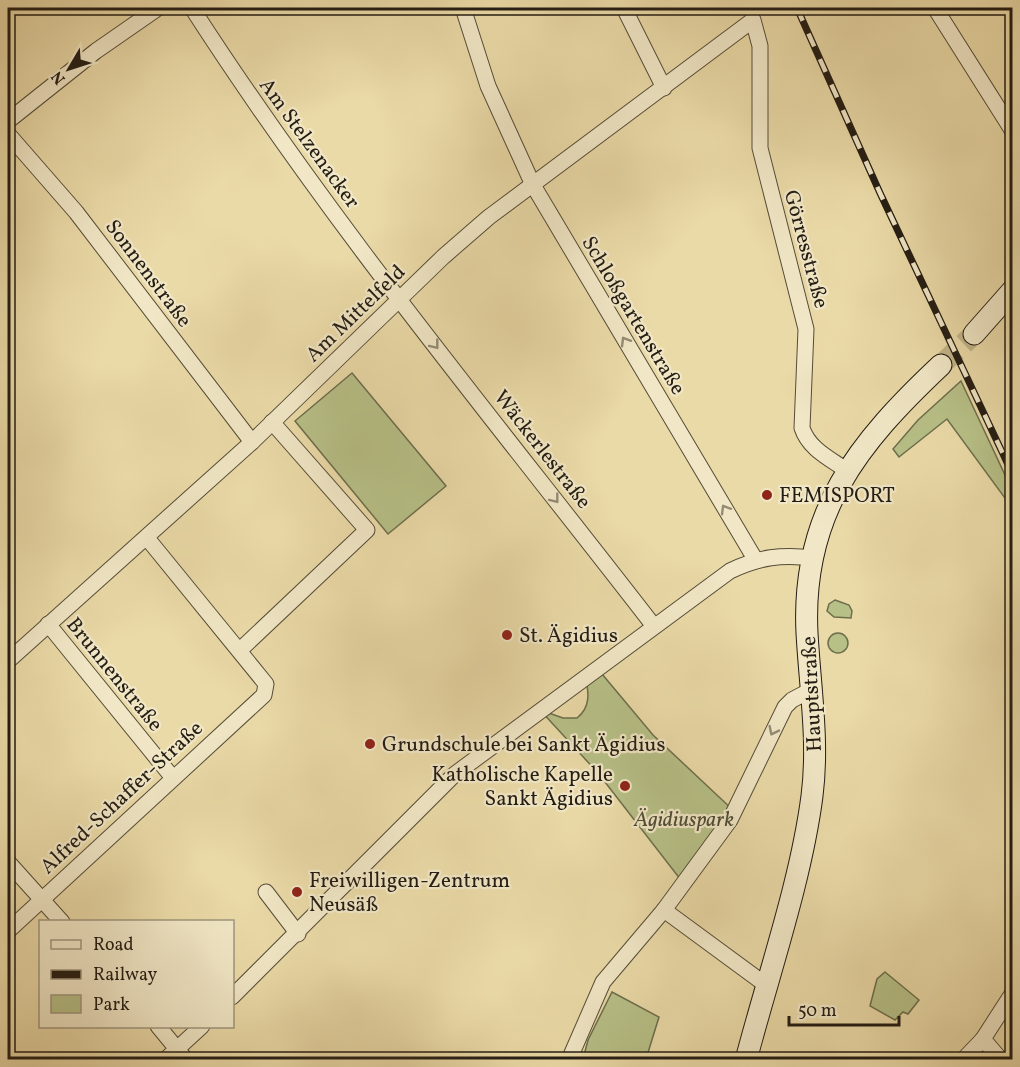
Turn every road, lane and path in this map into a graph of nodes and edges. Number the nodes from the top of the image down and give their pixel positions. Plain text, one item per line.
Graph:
1 (158, 8) edge
2 (192, 8) edge
3 (624, 8) edge
4 (935, 8) edge
5 (463, 9) edge
6 (753, 20) joint
7 (664, 88) junction
8 (8, 121) edge
9 (1012, 130) edge
10 (8, 134) edge
11 (532, 186) junction
12 (1012, 291) edge
13 (399, 298) junction
14 (974, 334) tunnel mouth
15 (941, 365) tunnel mouth
16 (272, 422) junction
17 (252, 442) junction
18 (846, 470) junction
19 (147, 538) junction
20 (813, 558) junction
21 (755, 559) junction
22 (48, 624) junction
23 (653, 625) junction
24 (240, 650) junction
25 (8, 661) edge
26 (811, 690) junction
27 (173, 778) junction
28 (8, 862) edge
29 (266, 892) dead end
30 (41, 899) junction
31 (664, 910) junction
32 (61, 920) edge
33 (8, 931) edge
34 (298, 934) junction
35 (766, 985) junction
36 (1012, 994) edge
37 (234, 995) edge
38 (160, 1028) edge
39 (201, 1028) edge
40 (983, 1039) junction
41 (182, 1054) edge
42 (165, 1059) edge
43 (569, 1059) edge
44 (746, 1059) edge
45 (963, 1059) edge
46 (1001, 1059) edge

1 - 8 street
2 - 13 street, Am Stelzenacker
3 - 7 street
4 - 9 street
5 - 11 street, Schloßgartenstraße
6 - 7 street, Am Mittelfeld
6 - 18 street, Görresstraße
7 - 11 street, Am Mittelfeld
10 - 17 street, Sonnenstraße
11 - 13 street, Am Mittelfeld
21 -> 11 street, Schloßgartenstraße
12 - 14 street
13 - 16 street, Am Mittelfeld
13 -> 23 street, Wäckerlestraße
15 - 18 street, Hauptstraße
16 - 17 street, Am Mittelfeld
16 - 24 street
17 - 19 street, Am Mittelfeld
18 - 20 street, Hauptstraße
19 - 22 street, Am Mittelfeld
19 - 24 street
20 - 21 street
20 - 26 street, Hauptstraße
21 - 23 street
22 - 25 street, Am Mittelfeld
22 - 27 street, Brunnenstraße
23 - 34 street
24 - 27 street, Alfred-Schaffer-Straße
26 -> 31 street
26 - 35 street, Hauptstraße
27 - 30 street, Alfred-Schaffer-Straße
28 - 30 street
29 - 34 street
30 - 32 street
30 - 33 street, Alfred-Schaffer-Straße
31 - 35 street
31 - 43 street
34 - 37 street
35 - 44 street, Hauptstraße
36 - 40 street
38 - 41 street
39 - 41 street
40 - 45 street
40 - 46 street
41 - 42 street

